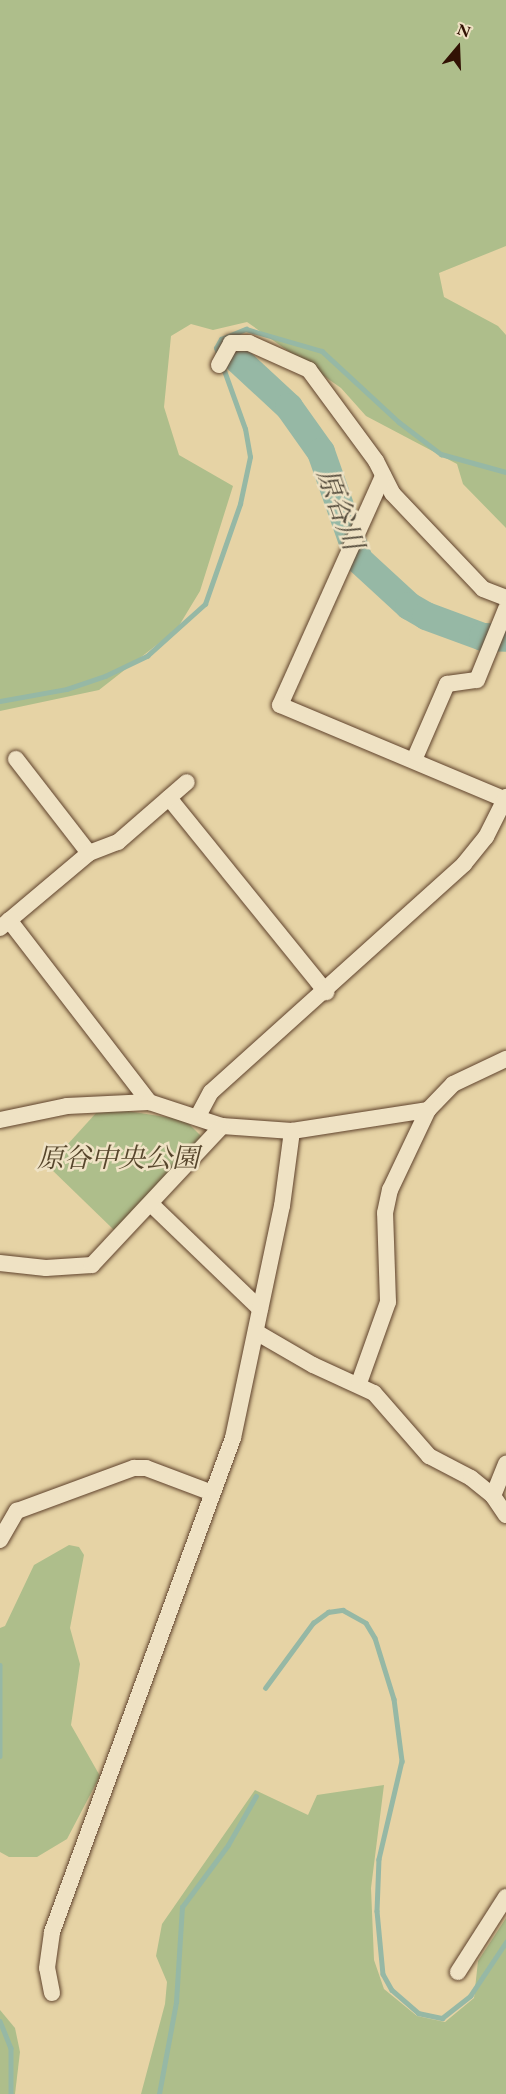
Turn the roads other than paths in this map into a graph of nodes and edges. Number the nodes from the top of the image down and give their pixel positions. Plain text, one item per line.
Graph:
1 (219, 365) dead end
2 (384, 476) junction
3 (506, 598) edge
4 (506, 609) edge
5 (16, 759) dead end
6 (414, 760) junction
7 (187, 782) dead end
8 (169, 798) junction
9 (506, 799) edge
10 (89, 853) junction
11 (5, 924) edge
12 (326, 992) junction
13 (506, 1059) edge
14 (149, 1102) junction
15 (428, 1110) junction
16 (198, 1116) junction
17 (0, 1120) edge
18 (222, 1126) junction
19 (292, 1131) junction
20 (151, 1204) junction
21 (0, 1263) edge
22 (260, 1309) junction
23 (256, 1332) junction
24 (359, 1383) junction
25 (506, 1463) edge
26 (210, 1492) junction
27 (493, 1496) junction
28 (506, 1515) edge
29 (0, 1540) edge
30 (506, 1897) edge
31 (458, 1972) dead end
32 (52, 1993) dead end

1 - 2 street
2 - 3 street
2 - 6 street
4 - 6 street
5 - 10 street
6 - 9 street
7 - 8 street
8 - 10 street
8 - 12 street
9 - 12 street
10 - 11 street
11 - 14 street
12 - 16 street
13 - 15 street
14 - 16 street
14 - 17 street
15 - 19 street
15 - 24 street
16 - 18 street
18 - 19 street
18 - 20 street
19 - 22 street
20 - 21 street
20 - 22 street
22 - 23 street
23 - 24 street
23 - 26 street
24 - 27 street
25 - 27 street
26 - 29 street
26 - 32 street
27 - 28 street
30 - 31 street

